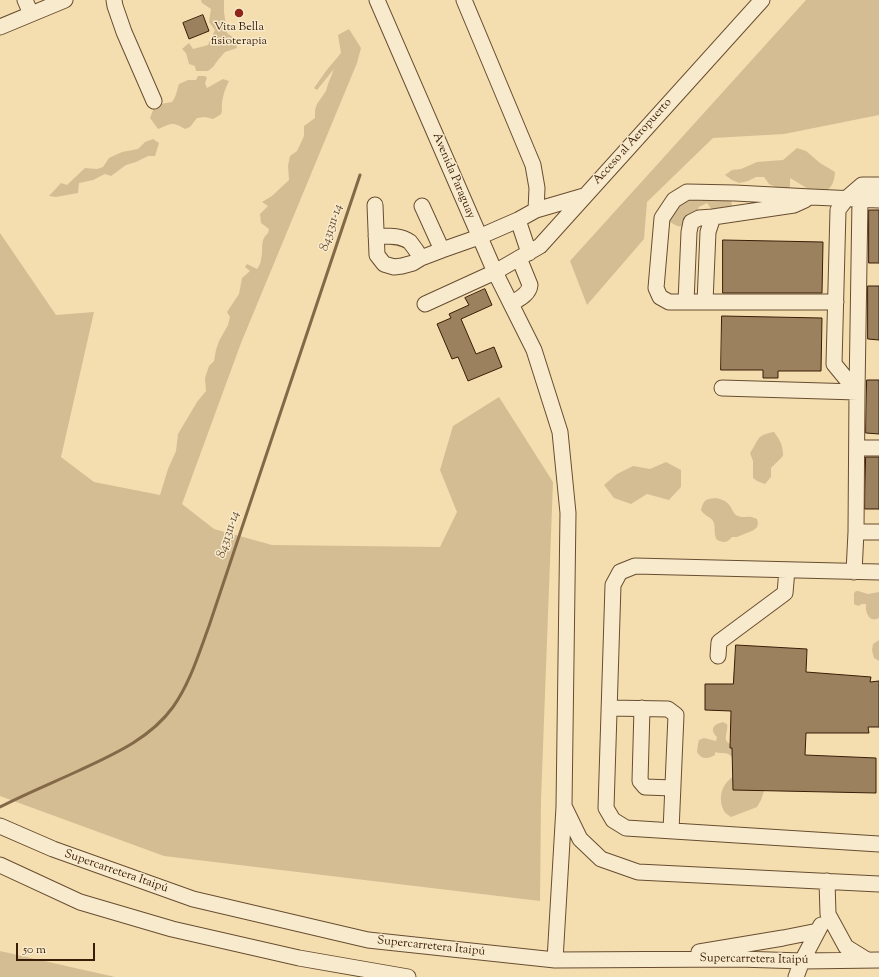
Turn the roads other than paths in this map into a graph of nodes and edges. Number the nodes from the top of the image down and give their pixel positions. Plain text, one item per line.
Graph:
1 (25, 0) edge
2 (65, 0) edge
3 (114, 0) edge
4 (377, 0) edge
5 (464, 0) edge
6 (762, 0) edge
7 (31, 14) junction
8 (0, 27) edge
9 (154, 101) dead end
10 (879, 185) edge
11 (735, 193) junction
12 (584, 196) junction
13 (811, 197) junction
14 (853, 199) junction
15 (879, 200) edge
16 (375, 205) dead end
17 (422, 206) dead end
18 (536, 210) junction
19 (732, 214) junction
20 (714, 217) junction
21 (518, 220) junction
22 (376, 236) junction
23 (480, 238) junction
24 (442, 250) junction
25 (524, 256) junction
26 (421, 258) junction
27 (494, 272) junction
28 (686, 302) junction
29 (705, 302) junction
30 (836, 302) junction
31 (425, 304) dead end
32 (511, 304) junction
33 (722, 388) dead end
34 (857, 392) junction
35 (857, 448) junction
36 (879, 448) edge
37 (856, 532) junction
38 (879, 532) edge
39 (787, 570) junction
40 (854, 572) junction
41 (879, 572) edge
42 (718, 656) dead end
43 (609, 708) junction
44 (642, 708) junction
45 (673, 788) junction
46 (564, 806) junction
47 (0, 826) edge
48 (671, 831) junction
49 (879, 844) edge
50 (0, 865) edge
51 (827, 881) junction
52 (879, 884) edge
53 (828, 914) junction
54 (818, 931) junction
55 (555, 960) junction
56 (626, 960) junction
57 (873, 960) edge
58 (802, 961) junction
59 (408, 977) edge
60 (796, 977) edge

1 - 7 street
2 - 7 street
3 - 9 street
4 - 23 street, Avenida Paraguay
5 - 18 street
6 - 12 street, Acceso al Aeropuerto
7 - 8 street
10 - 14 street
11 - 13 street
11 - 19 street
11 - 28 street
12 - 18 street
12 - 25 street, Acceso al Aeropuerto
13 - 14 street
13 - 19 street
14 - 15 street
14 - 30 street
14 - 34 street
16 - 22 street
17 - 24 street
18 - 21 street
19 - 20 street
20 - 28 street
20 - 29 street
21 - 23 street
21 - 25 street
22 - 26 street
22 - 26 street
23 - 24 street
23 - 27 street, Avenida Paraguay
24 - 26 street
25 - 27 street, Acceso al Aeropuerto
25 - 32 street
27 - 31 street, Acceso al Aeropuerto
27 - 32 street, Avenida Paraguay
28 - 29 street
29 - 30 street
30 - 34 street
32 - 46 street, Avenida Paraguay
33 - 34 street
34 - 35 street
35 - 36 street
35 - 37 street
37 - 38 street
37 - 40 street
39 - 40 street
39 - 42 street
39 - 43 street
40 - 41 street
43 - 44 street
43 - 48 street
44 - 45 street
44 - 45 street
45 - 48 street
46 - 51 street
46 - 55 street, Avenida Paraguay
47 - 55 street, Supercarretera Itaipú
48 - 49 street
50 - 59 street
51 - 52 street
51 - 53 street
53 - 54 street
53 - 57 street
54 - 56 street
54 - 58 street
55 - 56 street, Supercarretera Itaipú
56 - 58 street, Supercarretera Itaipú
57 - 58 street, Supercarretera Itaipú
58 - 60 street

